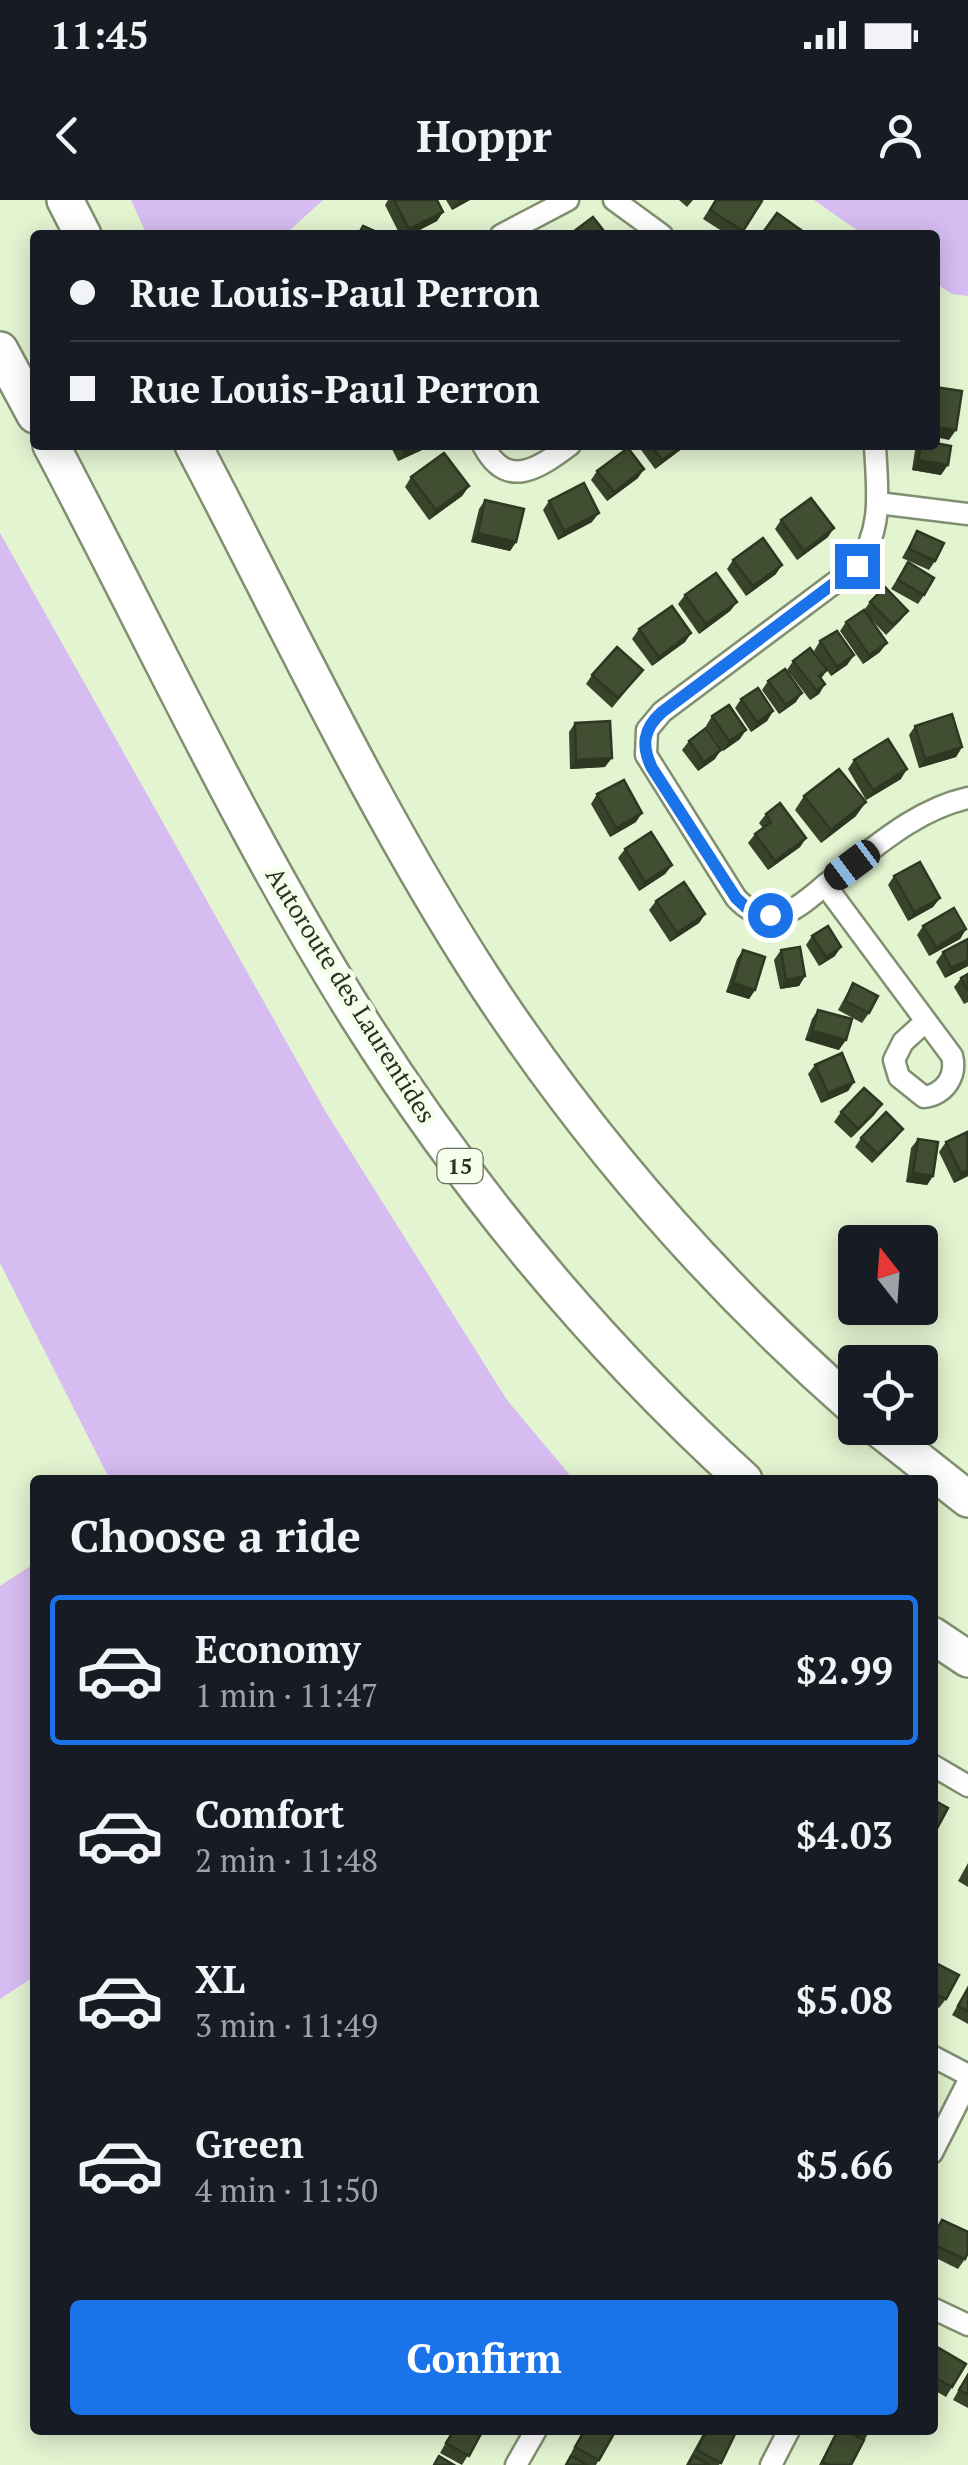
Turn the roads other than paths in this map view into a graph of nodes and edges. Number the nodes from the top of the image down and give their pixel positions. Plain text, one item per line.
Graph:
1 (568, 200) edge
2 (614, 200) edge
3 (511, 230) edge
4 (655, 230) edge
5 (0, 350) edge
6 (0, 383) edge
7 (30, 407) edge
8 (30, 421) edge
9 (51, 450) edge
10 (196, 450) edge
11 (486, 450) edge
12 (563, 450) edge
13 (875, 450) edge
14 (878, 503) junction
15 (968, 514) edge
16 (968, 798) edge
17 (825, 885) junction
18 (926, 1021) dead end
19 (838, 1392) edge
20 (900, 1445) edge
21 (739, 1475) edge
22 (938, 1475) edge
23 (938, 1475) edge
24 (968, 1499) edge
25 (938, 1638) edge
26 (968, 1660) edge
27 (938, 1768) edge
28 (968, 1786) edge
29 (938, 2060) edge
30 (968, 2079) edge
31 (938, 2141) edge
32 (938, 2311) edge
33 (968, 2324) edge
34 (533, 2435) edge
35 (786, 2435) edge
36 (516, 2465) edge
37 (770, 2465) edge

1 - 3 street
2 - 4 street
5 - 7 highway
6 - 8 highway, Autoroute des Laurentides
9 - 21 highway, Autoroute des Laurentides / 15
10 - 19 highway
11 - 12 street
13 - 14 street
14 - 15 street
14 - 17 street
16 - 17 street
17 - 18 street
20 - 23 highway
22 - 24 highway
25 - 26 highway
27 - 28 street
29 - 30 street
30 - 31 street
32 - 33 street
34 - 36 street
35 - 37 street

